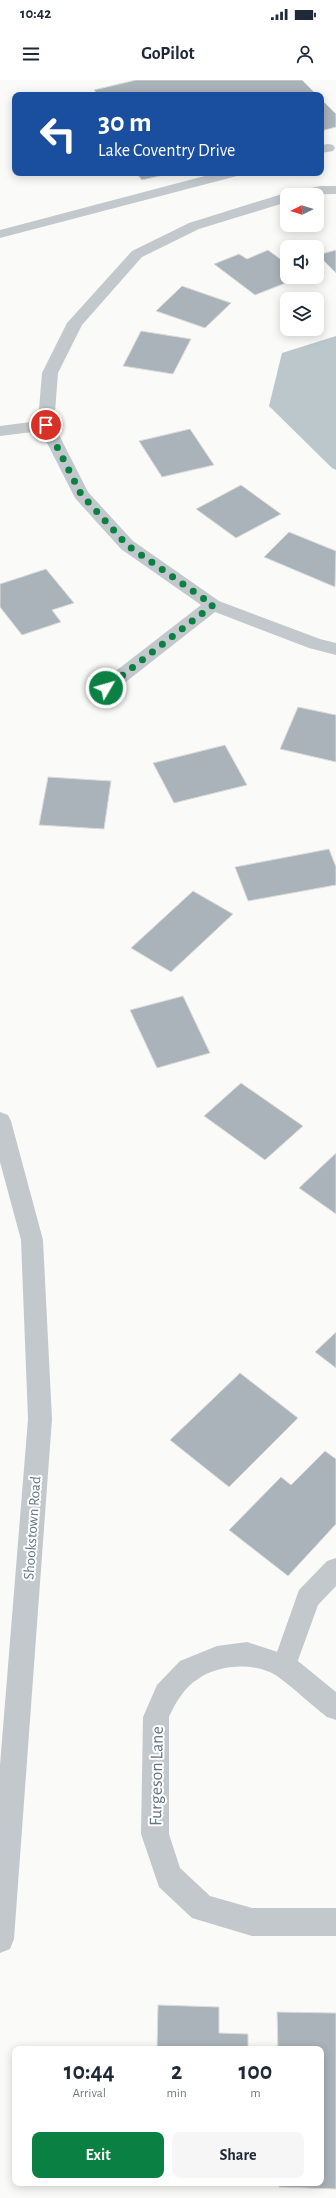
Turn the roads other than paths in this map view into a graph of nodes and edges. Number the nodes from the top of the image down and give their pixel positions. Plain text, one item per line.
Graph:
1 (221, 176) edge
2 (324, 190) edge
3 (336, 190) edge
4 (280, 199) edge
5 (0, 234) edge
6 (46, 425) junction
7 (0, 431) edge
8 (213, 605) junction
9 (336, 649) edge
10 (106, 688) dead end
11 (0, 1121) edge
12 (336, 1569) edge
13 (284, 1666) junction
14 (336, 1708) edge
15 (336, 1922) edge
16 (0, 1939) edge

1 - 5 lane
2 - 3 street
4 - 6 street
6 - 7 street
6 - 8 street
8 - 9 street
8 - 10 street
11 - 16 street, Shookstown Road
12 - 13 lane
13 - 14 street, Furgeson Lane
13 - 15 street, Furgeson Lane

